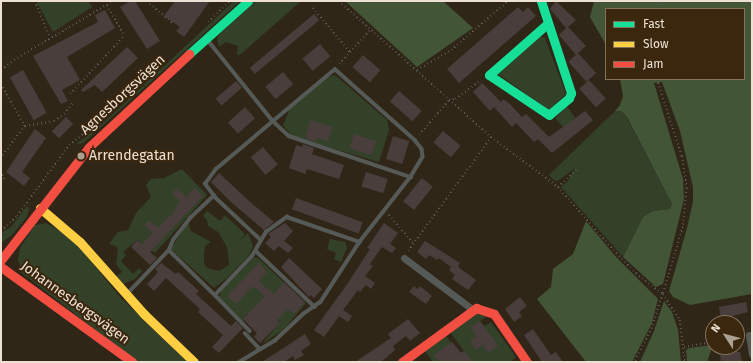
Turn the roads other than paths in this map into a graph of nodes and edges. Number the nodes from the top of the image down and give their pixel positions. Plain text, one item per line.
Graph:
1 (248, 1) edge
2 (541, 1) edge
3 (547, 24) junction
4 (206, 38) junction
5 (273, 121) junction
6 (411, 177) junction
7 (214, 196) junction
8 (40, 208) junction
9 (260, 240) junction
10 (360, 242) junction
11 (169, 250) junction
12 (256, 251) junction
13 (404, 258) road end
14 (1, 260) edge
15 (1, 267) edge
16 (126, 295) junction
17 (215, 295) junction
18 (315, 308) junction
19 (472, 309) junction
20 (250, 331) dead end
21 (245, 333) dead end
22 (749, 335) dead end
23 (260, 349) junction
24 (752, 354) edge
25 (132, 362) edge
26 (194, 362) edge
27 (240, 362) edge
28 (402, 362) edge
29 (526, 362) edge

1 - 4 street, Agnesborgsvägen
2 - 3 street
3 - 3 street
4 - 5 lane
4 - 8 street, Agnesborgsvägen
5 - 6 lane
5 - 6 lane
5 - 7 lane
6 - 10 lane
7 - 9 lane
7 - 11 lane
8 - 14 street, Agnesborgsvägen
8 - 16 street
9 - 10 lane
9 - 12 lane
10 - 18 lane
11 - 16 lane
11 - 17 lane
12 - 17 lane
12 - 18 lane
13 - 19 street
15 - 25 street, Johannesbergsvägen
16 - 26 street
17 - 20 lane
18 - 23 lane
19 - 28 street
19 - 29 street
21 - 23 lane
22 - 24 street
23 - 27 lane

